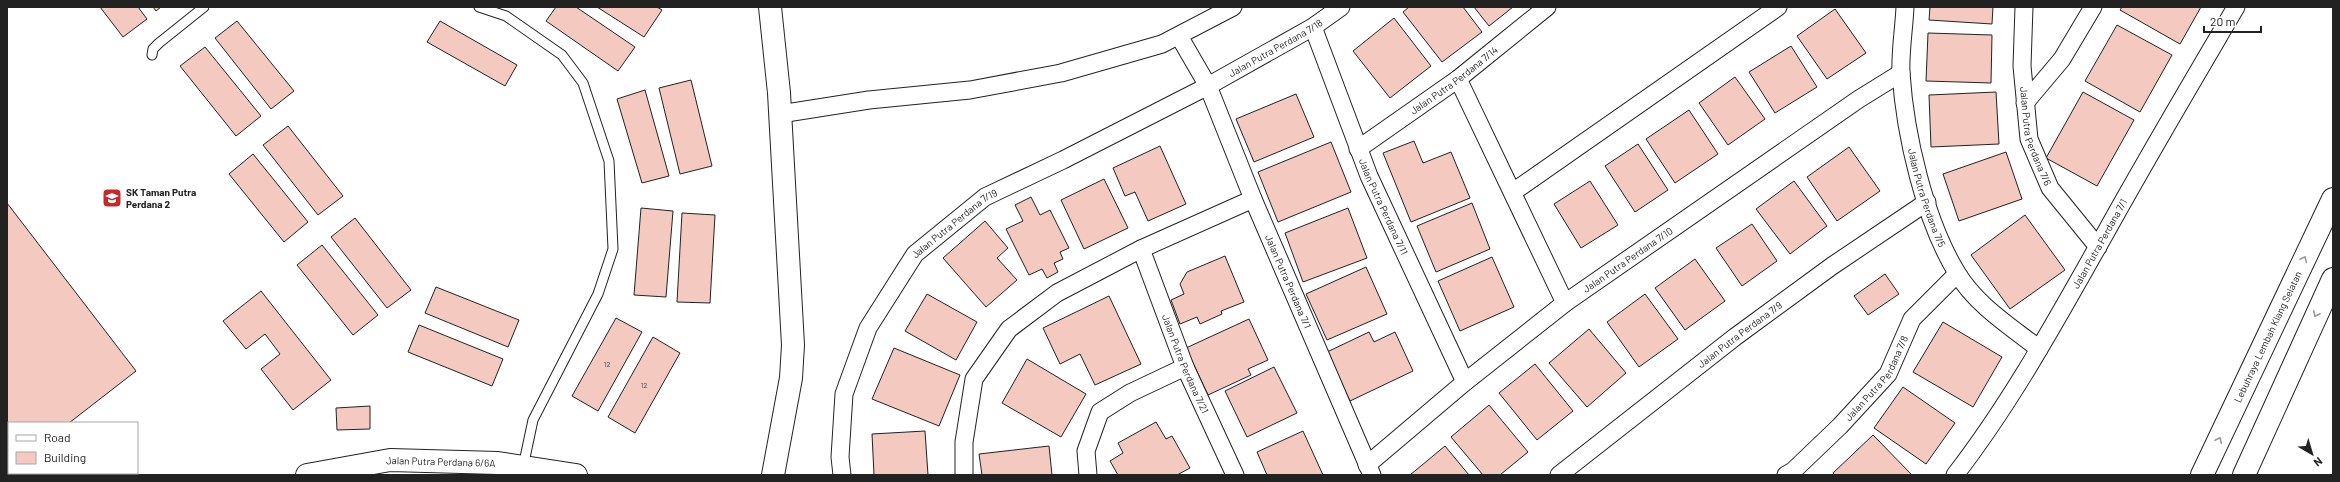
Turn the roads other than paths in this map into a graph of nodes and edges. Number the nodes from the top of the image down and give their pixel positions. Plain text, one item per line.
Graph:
1 (204, 7) edge
2 (479, 7) edge
3 (770, 7) edge
4 (1233, 7) edge
5 (1341, 7) edge
6 (1547, 7) edge
7 (1778, 7) edge
8 (1905, 7) edge
9 (2024, 7) edge
10 (2093, 7) edge
11 (2236, 7) edge
12 (1314, 27) junction
13 (1179, 36) junction
14 (152, 55) dead end
15 (1901, 73) junction
16 (1458, 79) junction
17 (1208, 86) junction
18 (2024, 103) junction
19 (780, 114) junction
20 (1358, 149) junction
21 (1513, 192) junction
22 (1253, 199) junction
23 (2333, 199) edge
24 (1926, 202) junction
25 (2098, 247) junction
26 (1141, 249) junction
27 (1957, 274) junction
28 (2333, 279) edge
29 (1565, 303) junction
30 (2039, 349) junction
31 (1186, 367) junction
32 (1465, 382) junction
33 (523, 467) junction
34 (1370, 470) edge
35 (307, 475) edge
36 (576, 475) edge
37 (773, 475) edge
38 (842, 475) edge
39 (964, 475) edge
40 (1088, 475) edge
41 (1235, 475) edge
42 (1559, 475) edge
43 (1786, 475) edge
44 (1954, 475) edge
45 (2202, 475) edge
46 (2244, 475) edge

1 - 14 lane
2 - 33 lane
3 - 19 main road
4 - 13 street
5 - 12 street, Jalan Putra Perdana 7/18
6 - 16 street, Jalan Putra Perdana 7/14
7 - 21 street
8 - 15 street, Jalan Putra Perdana 7/5
9 - 18 street, Jalan Putra Perdana 7/6
10 - 18 street
11 - 25 street, Jalan Putra Perdana 7/1
12 - 17 street, Jalan Putra Perdana 7/18
12 - 20 street, Jalan Putra Perdana 7/11
13 - 17 street, Jalan Putra Perdana 7/1
13 - 19 street
15 - 24 street, Jalan Putra Perdana 7/5
15 - 29 street, Jalan Putra Perdana 7/10
16 - 20 street, Jalan Putra Perdana 7/14
16 - 21 street
17 - 22 street, Jalan Putra Perdana 7/1
17 - 38 street, Jalan Putra Perdana 7/19
18 - 25 street, Jalan Putra Perdana 7/6
19 - 37 main road
20 - 32 street, Jalan Putra Perdana 7/11
21 - 29 street
22 - 26 street
22 - 34 street, Jalan Putra Perdana 7/1
45 -> 23 main road, Lebuhraya Lembah Klang Selatan
24 - 27 street, Jalan Putra Perdana 7/5
24 - 42 street, Jalan Putra Perdana 7/9
25 - 30 street, Jalan Putra Perdana 7/1
26 - 31 street, Jalan Putra Perdana 7/21
26 - 39 street
27 - 30 street, Jalan Putra Perdana 7/5
27 - 43 street, Jalan Putra Perdana 7/8
28 -> 46 main road
29 - 32 street, Jalan Putra Perdana 7/10
30 - 44 street, Jalan Putra Perdana 7/1
31 - 40 street
31 - 41 street, Jalan Putra Perdana 7/21
32 - 34 street, Jalan Putra Perdana 7/10
33 - 35 main road, Jalan Putra Perdana 6/6A
33 - 36 main road, Jalan Putra Perdana 6/6A

